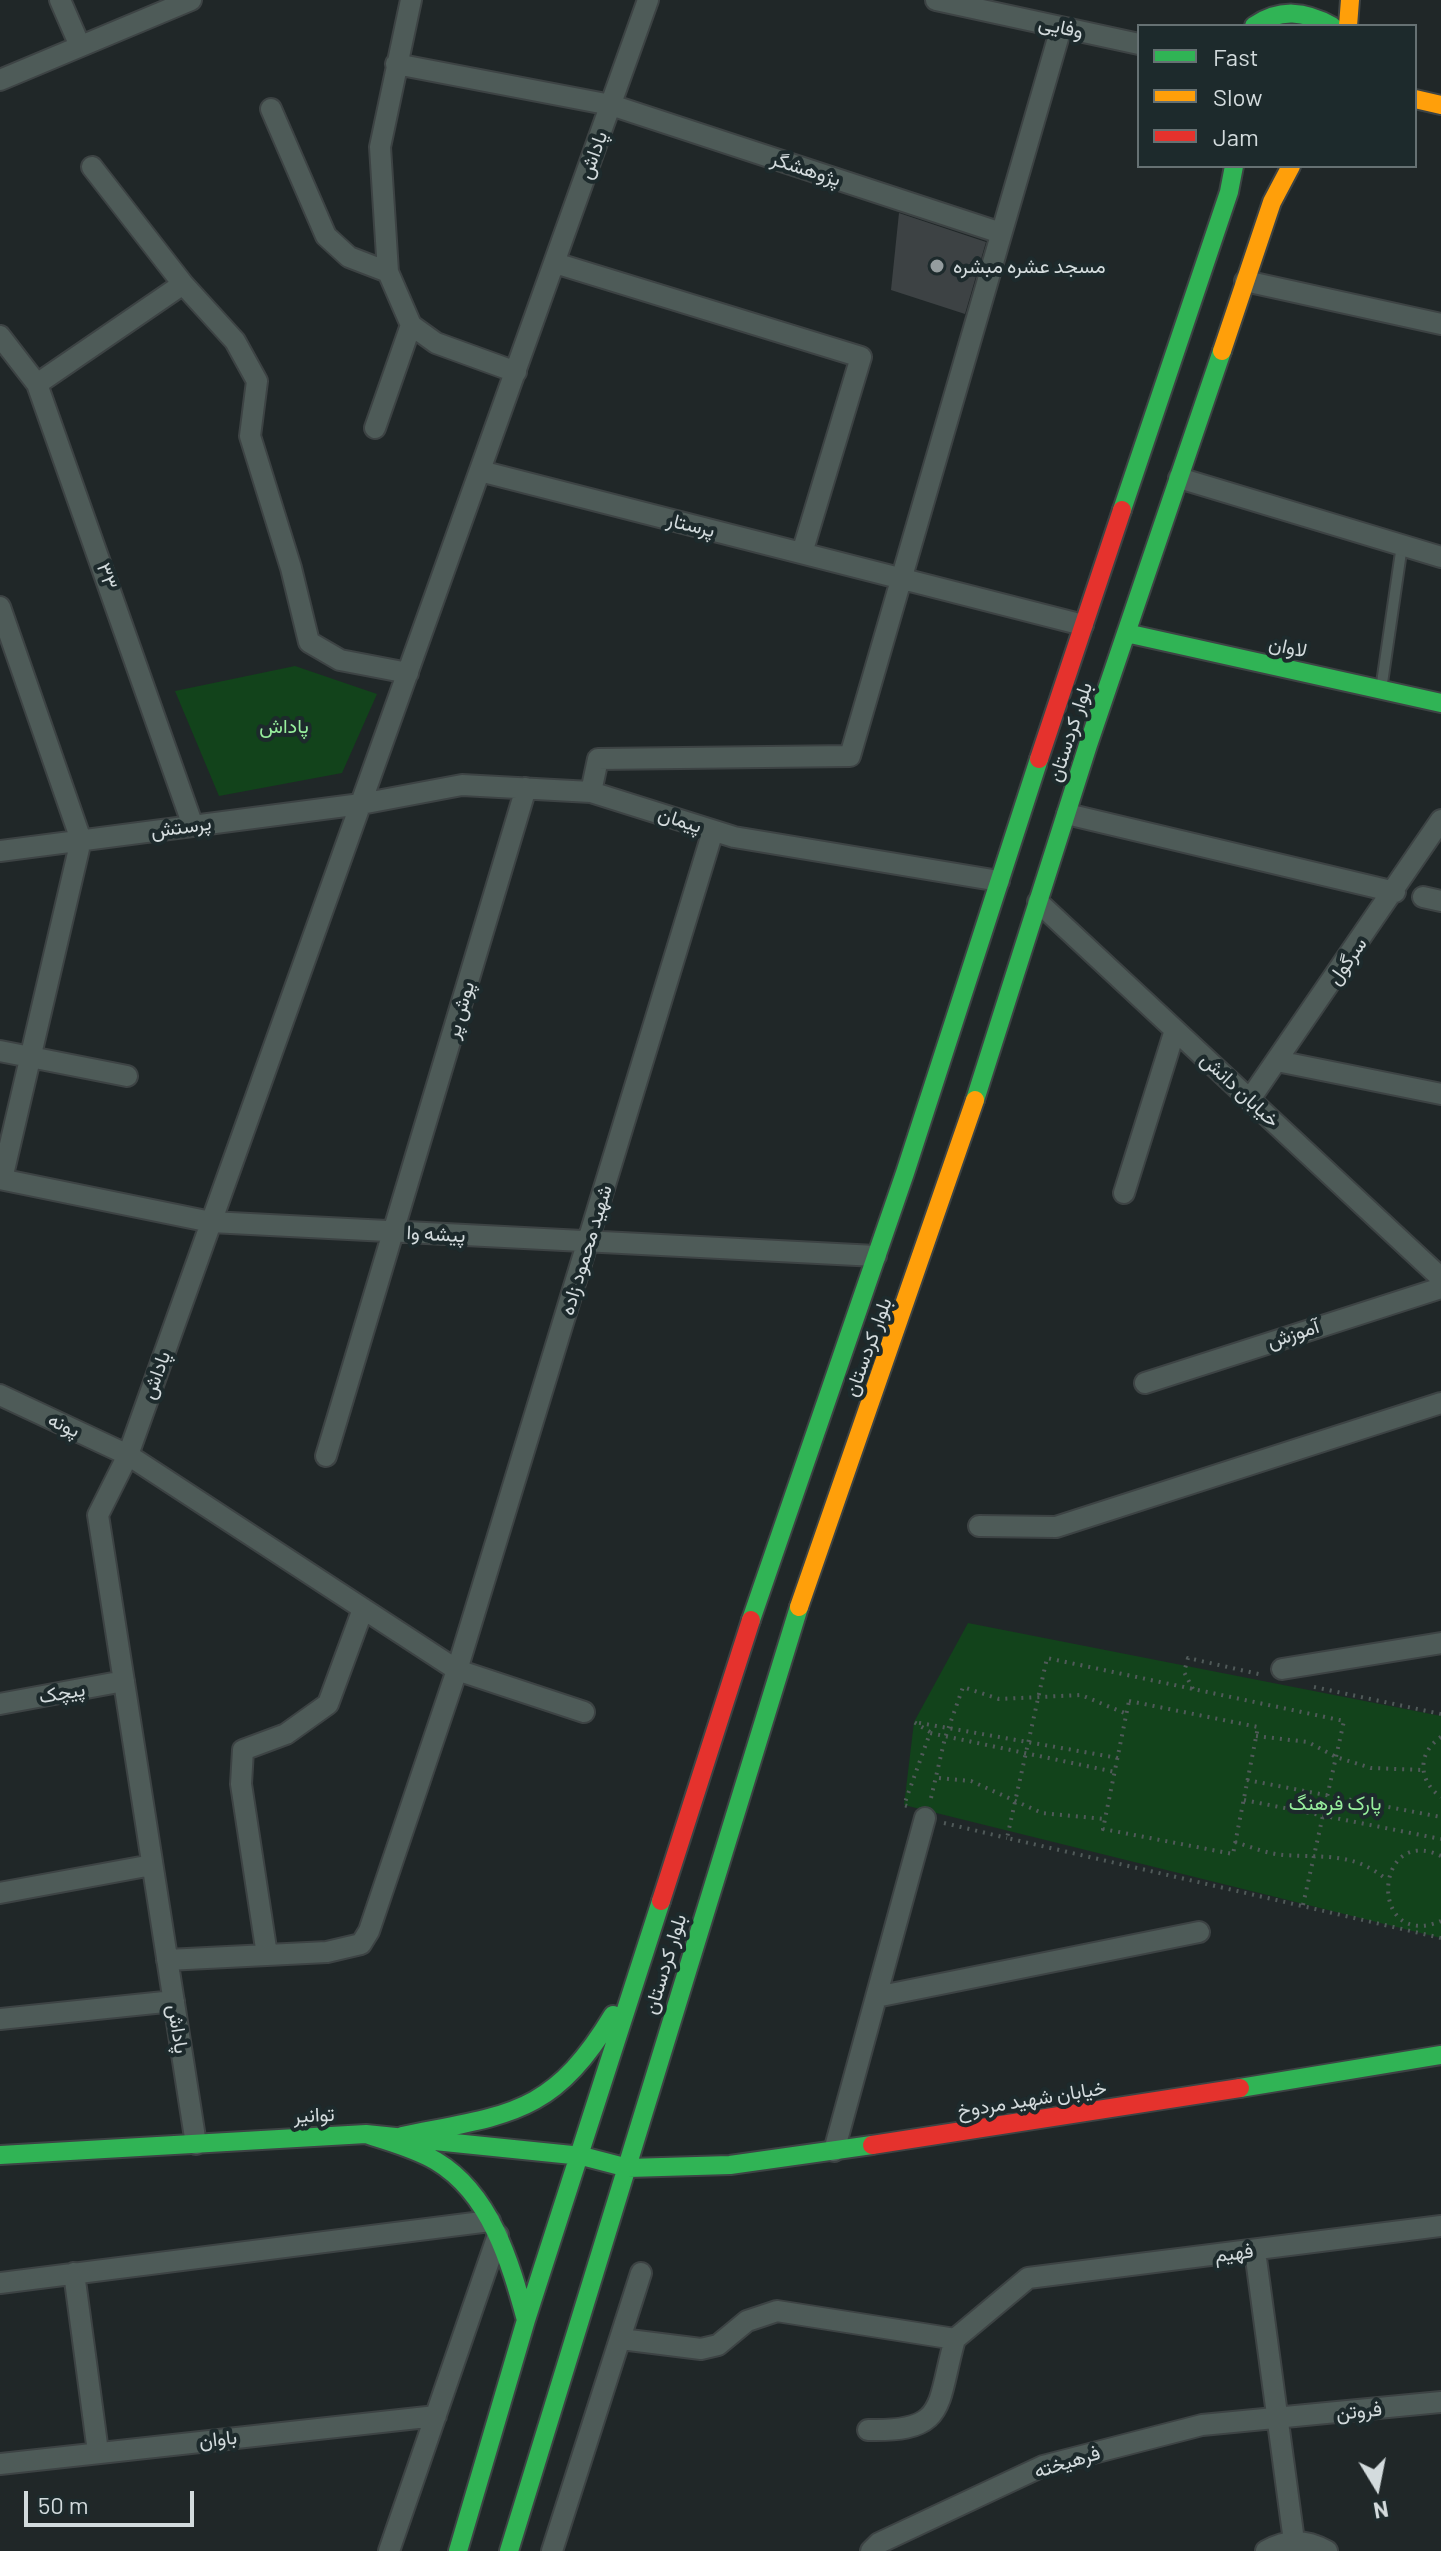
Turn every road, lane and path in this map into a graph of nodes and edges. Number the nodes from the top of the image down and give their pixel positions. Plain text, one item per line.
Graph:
1 (60, 0) edge
2 (191, 0) edge
3 (411, 0) edge
4 (648, 0) edge
5 (936, 0) edge
6 (1350, 0) edge
7 (988, 5) edge
8 (1280, 7) edge
9 (1257, 24) edge
10 (1329, 24) edge
11 (1348, 24) edge
12 (1061, 28) junction
13 (1137, 44) edge
14 (80, 46) junction
15 (396, 64) junction
16 (0, 80) edge
17 (1417, 99) edge
18 (611, 105) junction
19 (1441, 105) edge
20 (271, 109) dead end
21 (92, 167) dead end
22 (1234, 168) edge
23 (1290, 168) edge
24 (1001, 233) junction
25 (555, 263) junction
26 (388, 272) junction
27 (1245, 281) junction
28 (183, 284) junction
29 (1441, 324) edge
30 (411, 325) junction
31 (0, 336) edge
32 (516, 372) junction
33 (37, 384) junction
34 (375, 428) dead end
35 (480, 471) junction
36 (1179, 478) junction
37 (1402, 545) junction
38 (802, 553) junction
39 (1441, 557) edge
40 (901, 579) junction
41 (0, 607) edge
42 (1083, 625) junction
43 (1126, 633) junction
44 (408, 673) junction
45 (1381, 690) junction
46 (1441, 703) edge
47 (526, 788) junction
48 (591, 792) junction
49 (361, 804) junction
50 (1067, 814) junction
51 (1441, 820) edge
52 (193, 826) junction
53 (713, 831) junction
54 (81, 840) junction
55 (0, 851) edge
56 (999, 881) junction
57 (1395, 892) junction
58 (1038, 902) junction
59 (1175, 1030) junction
60 (0, 1051) edge
61 (30, 1058) junction
62 (1277, 1061) junction
63 (127, 1076) dead end
64 (1441, 1094) edge
65 (1250, 1099) junction
66 (1, 1179) edge
67 (1124, 1193) dead end
68 (211, 1222) junction
69 (395, 1231) junction
70 (589, 1241) junction
71 (876, 1256) junction
72 (1441, 1278) edge
73 (1441, 1288) edge
74 (1145, 1383) dead end
75 (0, 1395) edge
76 (1441, 1403) edge
77 (128, 1455) junction
78 (326, 1456) dead end
79 (979, 1526) dead end
80 (363, 1609) junction
81 (1441, 1643) edge
82 (1282, 1669) dead end
83 (457, 1670) junction
84 (124, 1681) junction
85 (1039, 1697) junction
86 (0, 1704) edge
87 (584, 1712) dead end
88 (1127, 1714) junction
89 (949, 1727) junction
90 (930, 1733) junction
91 (1256, 1736) junction
92 (1441, 1737) edge
93 (945, 1738) junction
94 (1029, 1740) junction
95 (1026, 1755) junction
96 (1336, 1757) junction
97 (1118, 1758) junction
98 (1423, 1770) junction
99 (1115, 1772) junction
100 (938, 1778) junction
101 (1247, 1780) junction
102 (1327, 1797) junction
103 (1441, 1797) edge
104 (1244, 1800) junction
105 (1016, 1803) junction
106 (1324, 1814) junction
107 (1441, 1817) edge
108 (925, 1818) junction
109 (1105, 1819) junction
110 (1007, 1838) junction
111 (1441, 1839) edge
112 (1235, 1842) junction
113 (1314, 1856) junction
114 (1441, 1856) edge
115 (152, 1865) junction
116 (1387, 1880) junction
117 (0, 1893) edge
118 (1303, 1905) junction
119 (1441, 1921) edge
120 (1199, 1932) dead end
121 (1441, 1938) edge
122 (267, 1955) junction
123 (167, 1960) junction
124 (635, 1978) junction
125 (876, 1997) junction
126 (174, 2001) junction
127 (0, 2019) edge
128 (1441, 2055) edge
129 (366, 2134) junction
130 (402, 2136) junction
131 (196, 2144) junction
132 (834, 2151) junction
133 (0, 2155) edge
134 (582, 2156) junction
135 (628, 2168) junction
136 (1441, 2226) edge
137 (494, 2228) junction
138 (1255, 2251) junction
139 (74, 2273) junction
140 (641, 2273) dead end
141 (0, 2283) edge
142 (526, 2320) junction
143 (621, 2339) junction
144 (955, 2339) junction
145 (1441, 2402) edge
146 (436, 2416) junction
147 (1278, 2420) junction
148 (868, 2430) dead end
149 (98, 2452) junction
150 (0, 2464) edge
151 (1294, 2541) junction
152 (389, 2551) edge
153 (458, 2551) edge
154 (509, 2551) edge
155 (552, 2551) edge
156 (871, 2551) edge
157 (1266, 2551) edge
158 (1327, 2551) edge

1 - 14 street
2 - 14 street
3 - 15 street
4 - 18 street, پاداش
5 - 7 street, وفایی
6 - 11 main road
7 - 12 street, وفایی
8 - 9 main road
8 - 10 main road
12 - 13 street, وفایی
12 - 24 street
14 - 16 street
15 - 18 street, پژوهشگر
15 - 26 street
17 - 19 main road
18 - 24 street, پژوهشگر
18 - 25 street, پاداش
20 - 26 street
21 - 28 street
22 - 42 main road, بلوار کردستان
23 - 27 main road, بلوار کردستان
24 - 40 street
25 - 32 street, پاداش
25 - 38 street
26 - 30 street
27 - 29 street
27 - 36 main road, بلوار کردستان
28 - 33 street
28 - 44 street
30 - 32 street
30 - 34 street
31 - 33 street, ۳۳
32 - 35 street, پاداش
33 - 52 street, ۳۳
35 - 38 street, پرستار
35 - 44 street, پاداش
36 - 37 street
36 - 43 main road, بلوار کردستان
37 - 39 street
37 - 45 lane
38 - 40 street, پرستار
40 - 42 street, پرستار
40 - 48 street
41 - 54 street
42 - 56 main road, بلوار کردستان
43 - 45 main road, لاوان
43 - 50 main road, بلوار کردستان
44 - 49 street, پاداش
45 - 46 main road, لاوان
47 - 48 street, پیمان
47 - 49 street, پیمان
47 - 69 street, پوش پر
48 - 53 street, پیمان
49 - 52 street, پرستش
49 - 68 street, پاداش
50 - 57 street
50 - 58 main road, بلوار کردستان
51 - 57 street, سرگول
52 - 54 street, پرستش
53 - 56 street, پیمان
53 - 70 street, شهید محمود زاده
54 - 55 street, پرستش
54 - 61 street
56 - 71 main road, بلوار کردستان
57 - 62 street, سرگول
58 - 59 street, خیابان دانش
58 - 135 main road, بلوار کردستان
59 - 65 street, خیابان دانش
59 - 67 street
60 - 61 street
61 - 63 street
61 - 66 street
62 - 64 street
62 - 65 street, سرگول
65 - 72 street, خیابان دانش
66 - 68 street, پیشه وا
68 - 69 street, پیشه وا
68 - 77 street, پاداش
69 - 70 street, پیشه وا
69 - 78 street, پوش پر
70 - 71 street, پیشه وا
70 - 83 street, شهید محمود زاده
71 - 124 main road, بلوار کردستان
73 - 74 street, آموزش
75 - 77 street, پونه
76 - 79 street
77 - 80 street, پونه
77 - 84 street, پاداش
80 - 83 street, پونه
80 - 122 street
81 - 82 street
83 - 87 street, پونه
83 - 122 street, شهید محمود زاده
84 - 86 street, پیچک
84 - 115 street, پاداش
85 - 88 path
85 - 89 path
85 - 94 path
85 - 96 path
88 - 91 path
88 - 97 path
89 - 90 path
89 - 93 path
89 - 94 path
90 - 93 path
90 - 108 path
91 - 96 path
91 - 101 path
92 - 98 path
93 - 95 path
93 - 100 path
94 - 95 path
94 - 97 path
95 - 99 path
95 - 105 path
96 - 98 path
96 - 102 path
97 - 99 path
98 - 103 path
99 - 109 path
100 - 105 path
100 - 108 path
101 - 102 path
101 - 104 path
102 - 106 path
102 - 107 path
104 - 106 path
104 - 112 path
105 - 109 path
105 - 110 path
106 - 111 path
106 - 113 path
108 - 110 path
108 - 125 street
109 - 112 path
110 - 118 path
112 - 113 path
113 - 116 path
113 - 118 path
114 - 116 path
115 - 117 street
115 - 123 street, پاداش
116 - 119 path
118 - 121 path
120 - 125 street
122 - 123 street
123 - 126 street, پاداش
124 - 130 main road
124 - 134 main road, بلوار کردستان
125 - 132 street
126 - 127 street
126 - 131 street, پاداش
128 - 132 main road, خیابان شهید مردوخ
129 - 130 main road, توانیر
129 - 131 main road, توانیر
129 - 137 main road
130 - 134 main road, توانیر
131 - 133 main road, توانیر
132 - 135 main road, خیابان شهید مردوخ
134 - 135 main road, توانیر
134 - 142 main road, بلوار کردستان
135 - 154 main road, بلوار کردستان
136 - 138 street, فهیم
137 - 139 street
137 - 142 main road
137 - 146 street
138 - 144 street, فهیم
138 - 147 street
139 - 141 street
139 - 149 street
140 - 143 street
142 - 153 main road, بلوار کردستان
143 - 144 street
143 - 155 street
144 - 148 street
145 - 147 street, فروتن
146 - 149 street, باوان
146 - 152 street
147 - 151 street
147 - 156 street, فرهیخته
149 - 150 street, باوان
151 - 157 street
151 - 158 street

